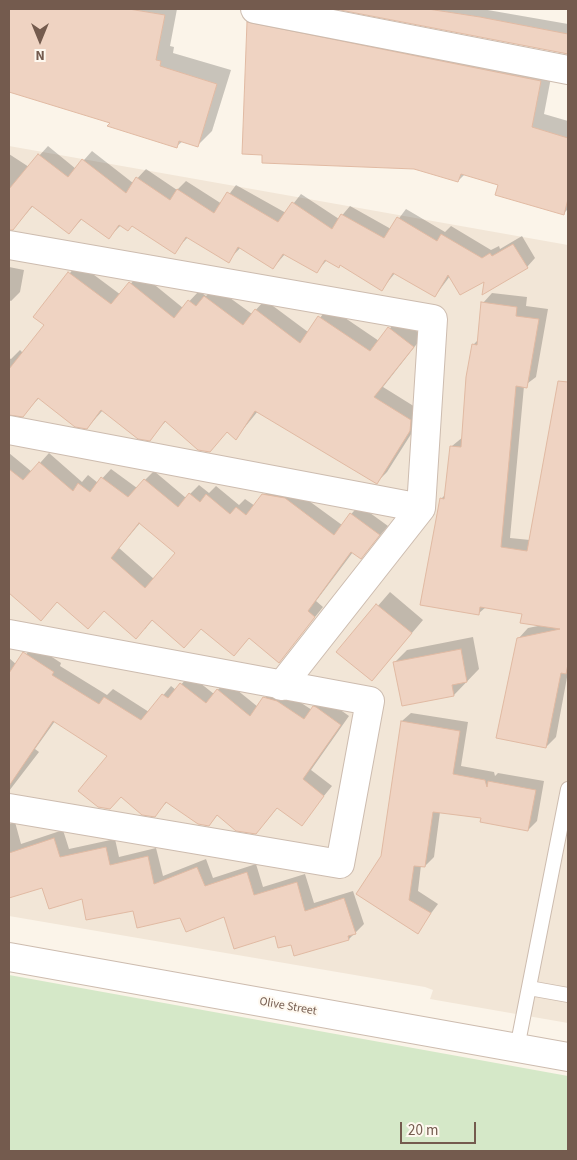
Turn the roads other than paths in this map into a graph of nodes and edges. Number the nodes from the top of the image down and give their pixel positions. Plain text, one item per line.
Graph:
1 (255, 9) edge
2 (568, 70) edge
3 (9, 245) edge
4 (9, 430) edge
5 (421, 508) junction
6 (9, 634) edge
7 (281, 686) junction
8 (568, 789) edge
9 (9, 808) edge
10 (9, 957) edge
11 (529, 988) junction
12 (568, 995) edge
13 (517, 1048) junction
14 (568, 1057) edge

1 - 2 street
3 - 5 street
4 - 5 street
5 - 7 street
6 - 7 street
7 - 9 street
8 - 11 lane
10 - 13 street, Olive Street
11 - 12 lane
11 - 13 lane
13 - 14 street, Olive Street

